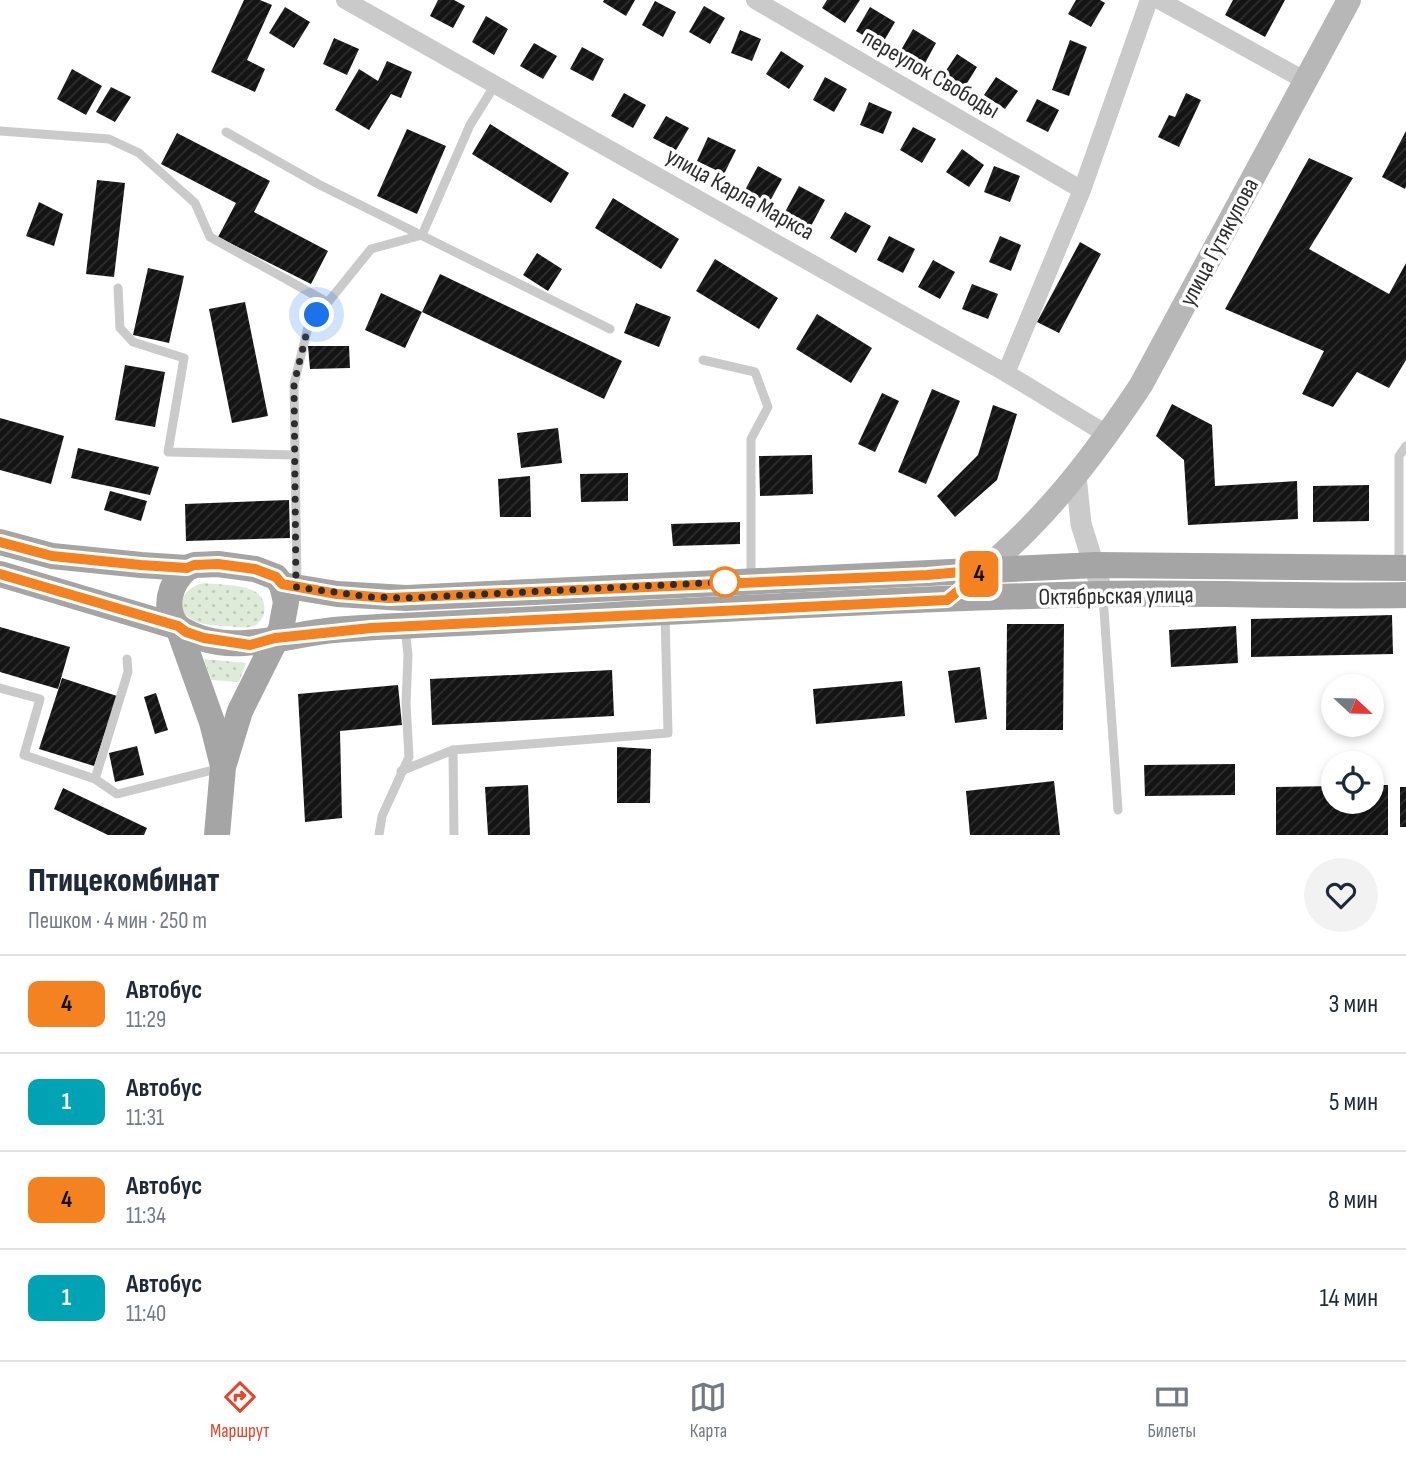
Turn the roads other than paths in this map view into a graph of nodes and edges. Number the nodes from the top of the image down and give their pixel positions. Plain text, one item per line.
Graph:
1 (345, 0) edge
2 (755, 0) edge
3 (1149, 0) edge
4 (1159, 0) edge
5 (1349, 0) edge
6 (1306, 81) junction
7 (495, 85) junction
8 (0, 131) edge
9 (226, 132) dead end
10 (1082, 190) junction
11 (422, 235) junction
12 (118, 288) dead end
13 (327, 302) junction
14 (610, 328) dead end
15 (703, 360) dead end
16 (1006, 373) junction
17 (1108, 435) junction
18 (1406, 446) edge
19 (295, 455) junction
20 (1403, 455) edge
21 (1076, 476) junction
22 (0, 542) edge
23 (1096, 565) junction
24 (187, 568) junction
25 (1403, 568) edge
26 (984, 570) junction
27 (0, 574) edge
28 (751, 581) junction
29 (289, 586) junction
30 (1103, 594) junction
31 (1406, 595) edge
32 (947, 600) junction
33 (665, 613) junction
34 (178, 626) junction
35 (405, 626) junction
36 (275, 638) junction
37 (127, 659) dead end
38 (0, 688) edge
39 (453, 750) junction
40 (223, 767) junction
41 (401, 771) junction
42 (96, 779) junction
43 (1118, 810) dead end
44 (217, 835) edge
45 (379, 835) edge
46 (454, 835) edge

1 - 7 street, улица Карла Маркса
2 - 10 street, переулок Свободы
3 - 10 street
4 - 6 street
5 - 6 main road, улица Гутякулова
6 - 17 main road, улица Гутякулова
7 - 11 lane
7 - 16 street, улица Карла Маркса
8 - 13 lane
9 - 11 lane
10 - 16 street
11 - 13 lane
11 - 14 lane
12 - 19 lane
13 - 19 lane
15 - 28 lane
16 - 17 street, улица Карла Маркса
17 - 21 main road, улица Гутякулова
18 - 20 lane
19 - 29 lane
20 - 25 lane
21 - 23 street
21 - 26 main road, улица Гутякулова
22 - 24 main road, Октябрьская улица
23 - 25 main road, Октябрьская улица
23 - 26 main road, Октябрьская улица
23 - 30 street
24 - 29 main road, Октябрьская улица
24 - 34 main road
26 - 28 main road, Октябрьская улица
26 - 32 main road, улица Гутякулова
27 - 34 main road, Октябрьская улица
28 - 29 main road, Октябрьская улица
29 - 36 main road
30 - 31 main road, Октябрьская улица
30 - 32 main road, Октябрьская улица
30 - 43 lane
32 - 33 main road, Октябрьская улица
33 - 35 main road, Октябрьская улица
33 - 39 lane
34 - 36 main road, Октябрьская улица
34 - 40 main road
35 - 36 main road, Октябрьская улица
35 - 41 lane
36 - 40 main road
37 - 42 lane
38 - 42 lane
39 - 41 lane
39 - 46 lane
40 - 42 lane
40 - 44 main road
41 - 45 lane

